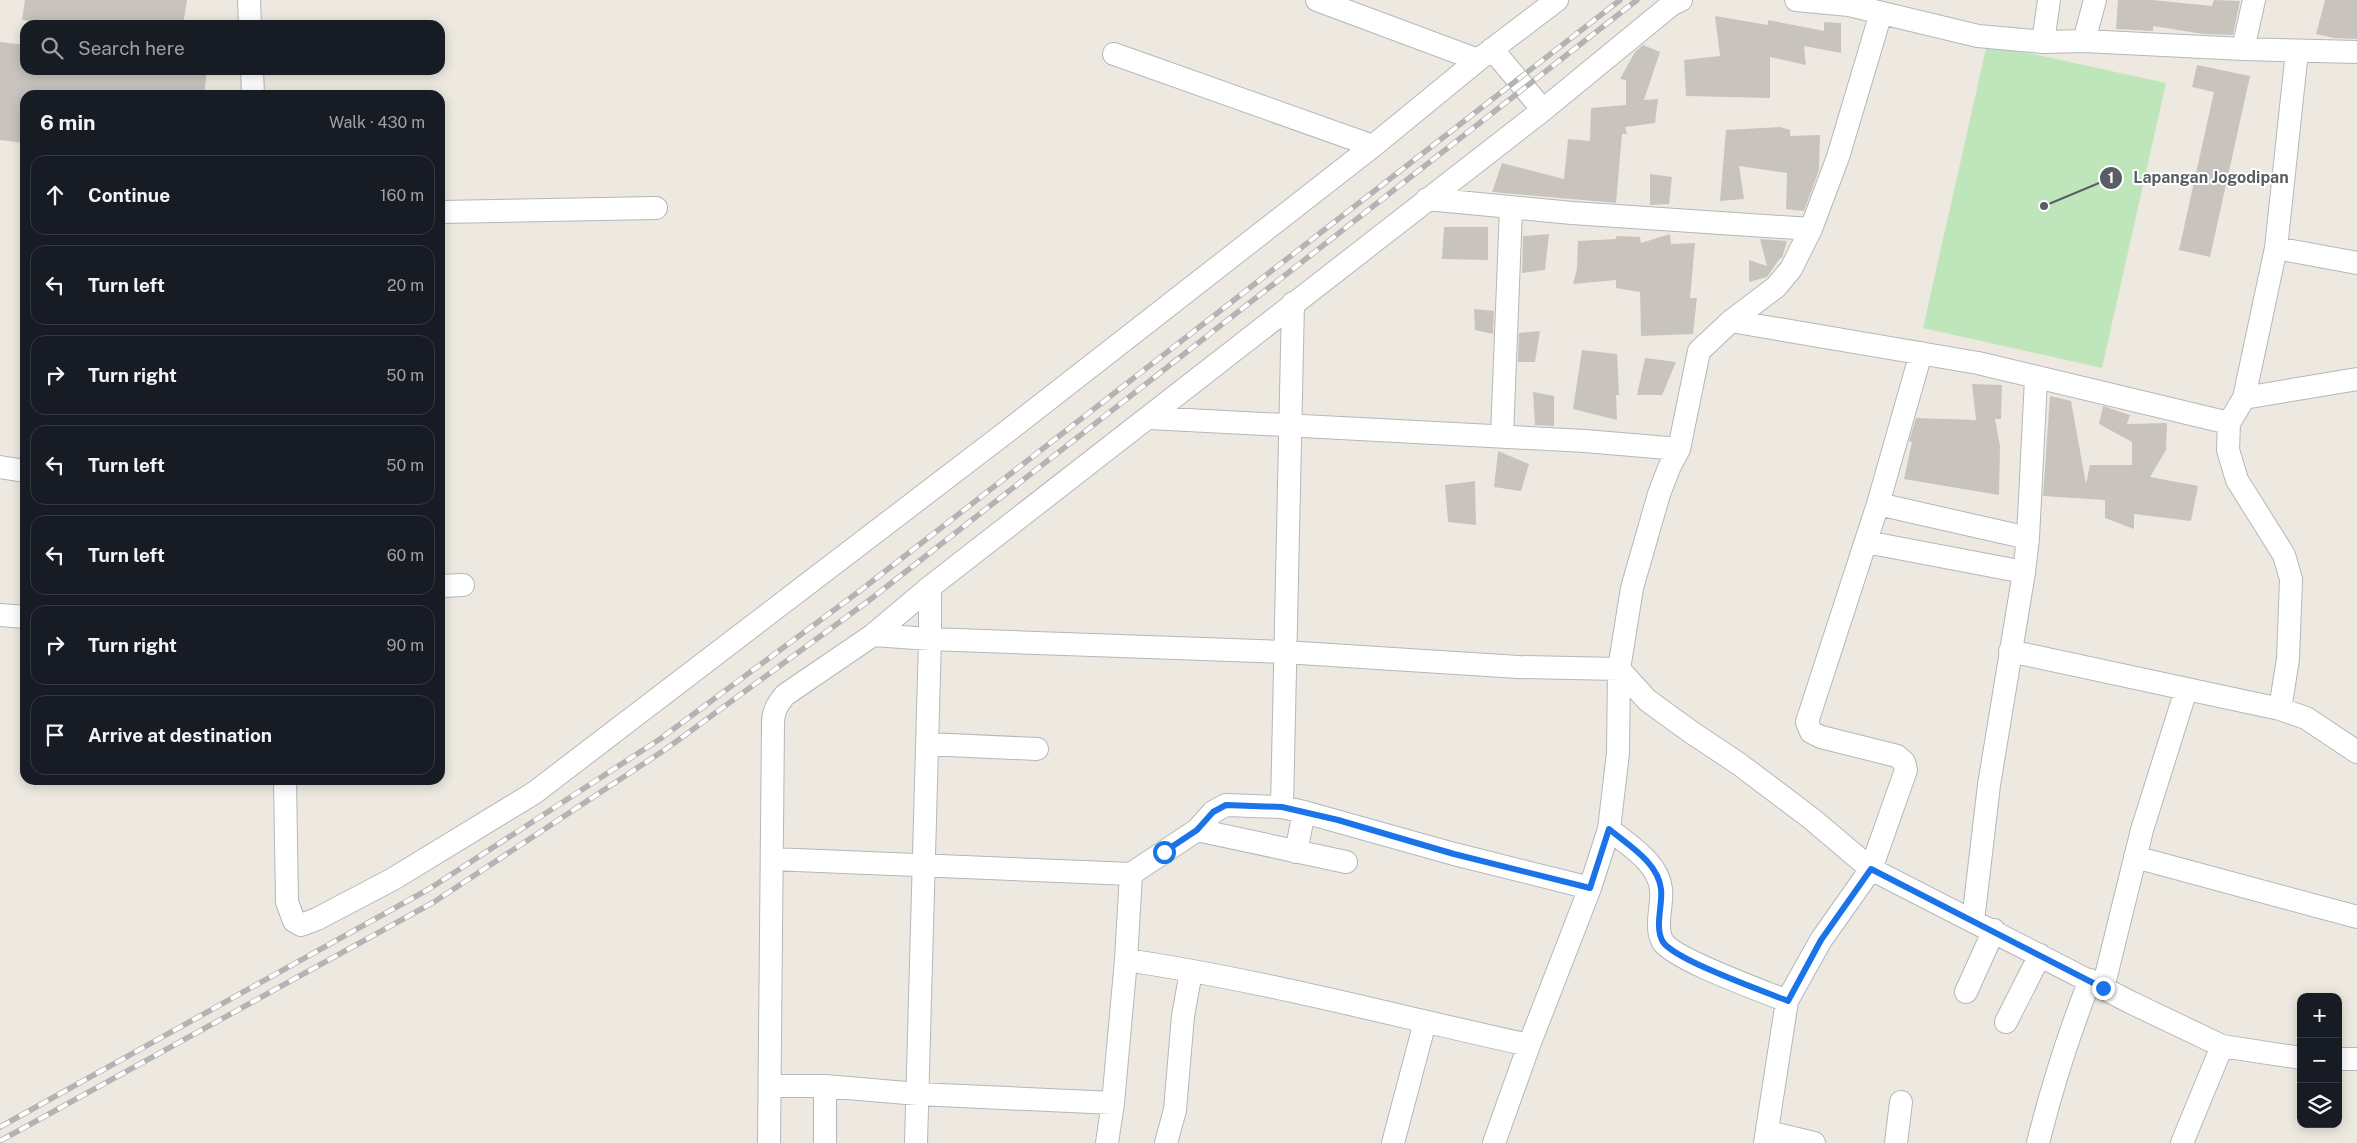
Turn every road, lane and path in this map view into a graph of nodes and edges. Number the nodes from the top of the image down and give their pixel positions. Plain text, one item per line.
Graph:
1 (248, 0) edge
2 (1317, 0) edge
3 (1557, 0) edge
4 (1681, 0) edge
5 (1796, 0) edge
6 (2049, 0) edge
7 (2095, 0) edge
8 (2254, 0) edge
9 (1881, 14) junction
10 (250, 20) edge
11 (2084, 41) junction
12 (2042, 42) junction
13 (2243, 49) junction
14 (2297, 52) junction
15 (2357, 52) edge
16 (1114, 54) dead end
17 (1485, 54) junction
18 (252, 75) edge
19 (253, 90) edge
20 (1543, 110) junction
21 (1373, 146) junction
22 (1427, 199) junction
23 (656, 208) dead end
24 (1511, 208) junction
25 (445, 212) edge
26 (1811, 229) junction
27 (2276, 248) junction
28 (2357, 264) edge
29 (1293, 303) junction
30 (1731, 321) junction
31 (1921, 353) junction
32 (2036, 379) junction
33 (2357, 379) edge
34 (2244, 398) junction
35 (1150, 418) junction
36 (2229, 423) junction
37 (1291, 424) junction
38 (1502, 436) junction
39 (1679, 449) junction
40 (0, 467) edge
41 (20, 470) edge
42 (1878, 504) junction
43 (2028, 538) junction
44 (1866, 542) junction
45 (2024, 572) junction
46 (463, 585) dead end
47 (445, 586) edge
48 (930, 587) junction
49 (0, 615) edge
50 (20, 617) edge
51 (873, 635) junction
52 (930, 639) junction
53 (2010, 651) junction
54 (1284, 652) junction
55 (1619, 669) junction
56 (2186, 690) junction
57 (2280, 709) junction
58 (927, 744) junction
59 (1037, 749) dead end
60 (2357, 752) edge
61 (285, 785) edge
62 (1282, 807) junction
63 (1304, 812) junction
64 (1609, 829) junction
65 (1197, 830) junction
66 (1296, 852) junction
67 (2136, 857) junction
68 (772, 859) junction
69 (1346, 862) dead end
70 (923, 866) junction
71 (1871, 869) junction
72 (1131, 874) junction
73 (1590, 888) junction
74 (2357, 917) edge
75 (1973, 921) junction
76 (1994, 930) junction
77 (2040, 955) junction
78 (1126, 960) junction
79 (1191, 972) junction
80 (2096, 984) junction
81 (1966, 992) dead end
82 (1788, 1001) junction
83 (1425, 1022) junction
84 (2006, 1022) dead end
85 (1529, 1045) junction
86 (2222, 1046) junction
87 (2297, 1057) edge
88 (2342, 1059) edge
89 (2357, 1059) edge
90 (770, 1086) junction
91 (825, 1086) junction
92 (918, 1094) junction
93 (1901, 1102) dead end
94 (1113, 1103) junction
95 (1766, 1137) edge
96 (769, 1143) edge
97 (825, 1143) edge
98 (916, 1143) edge
99 (1107, 1143) edge
100 (1166, 1143) edge
101 (1393, 1143) edge
102 (1494, 1143) edge
103 (1814, 1143) edge
104 (1896, 1143) edge
105 (2038, 1143) edge
106 (2182, 1143) edge

1 - 10 street
2 - 17 street
3 - 17 street
4 - 20 street
5 - 9 street
6 - 12 street
7 - 11 street
8 - 13 street
9 - 12 street
9 - 26 street
11 - 12 street
11 - 13 street
13 - 14 street
14 - 15 street
14 - 27 street
16 - 21 street
17 - 20 street
17 - 21 street
18 - 19 street
20 - 22 street
21 - 61 street
22 - 24 street
22 - 29 street
23 - 25 street
24 - 26 street
24 - 38 street
26 - 30 street
27 - 28 street
27 - 34 street
29 - 35 street
29 - 37 street
30 - 31 street
30 - 39 street
31 - 32 street
31 - 42 street
32 - 36 street
32 - 43 street
33 - 34 street
34 - 36 street
35 - 37 street
35 - 48 street
36 - 57 street
37 - 38 street
37 - 54 street
38 - 39 street
39 - 55 street
40 - 41 street
42 - 43 street
42 - 44 street
43 - 45 street
44 - 45 street
44 - 71 street
45 - 53 street
46 - 47 street
48 - 51 street
48 - 52 street
49 - 50 street
51 - 52 street
51 - 68 street
52 - 54 street
52 - 58 street
53 - 56 street
53 - 75 street
54 - 55 street
54 - 62 street
55 - 64 street
55 - 71 street
56 - 57 street
56 - 67 street
57 - 60 street
58 - 59 street
58 - 70 street
62 - 63 street
62 - 65 street
63 - 66 street
63 - 73 street
64 - 73 street
64 - 82 street
65 - 66 street
65 - 72 street
66 - 69 street
67 - 74 street
67 - 80 street
68 - 70 street
68 - 90 street
70 - 72 street
70 - 92 street
71 - 75 street
71 - 82 street
72 - 78 street
73 - 85 street
75 - 76 street
76 - 77 street
76 - 81 street
77 - 80 street
77 - 84 street
78 - 79 street
78 - 94 street
79 - 83 street
79 - 100 street
80 - 86 street
80 - 105 street
82 - 95 street
83 - 85 street
83 - 101 street
85 - 102 street
86 - 87 street
86 - 106 street
88 - 89 street
90 - 91 street
90 - 96 street
91 - 92 street
91 - 97 street
92 - 94 street
92 - 98 street
93 - 104 street
94 - 99 street
95 - 103 street

